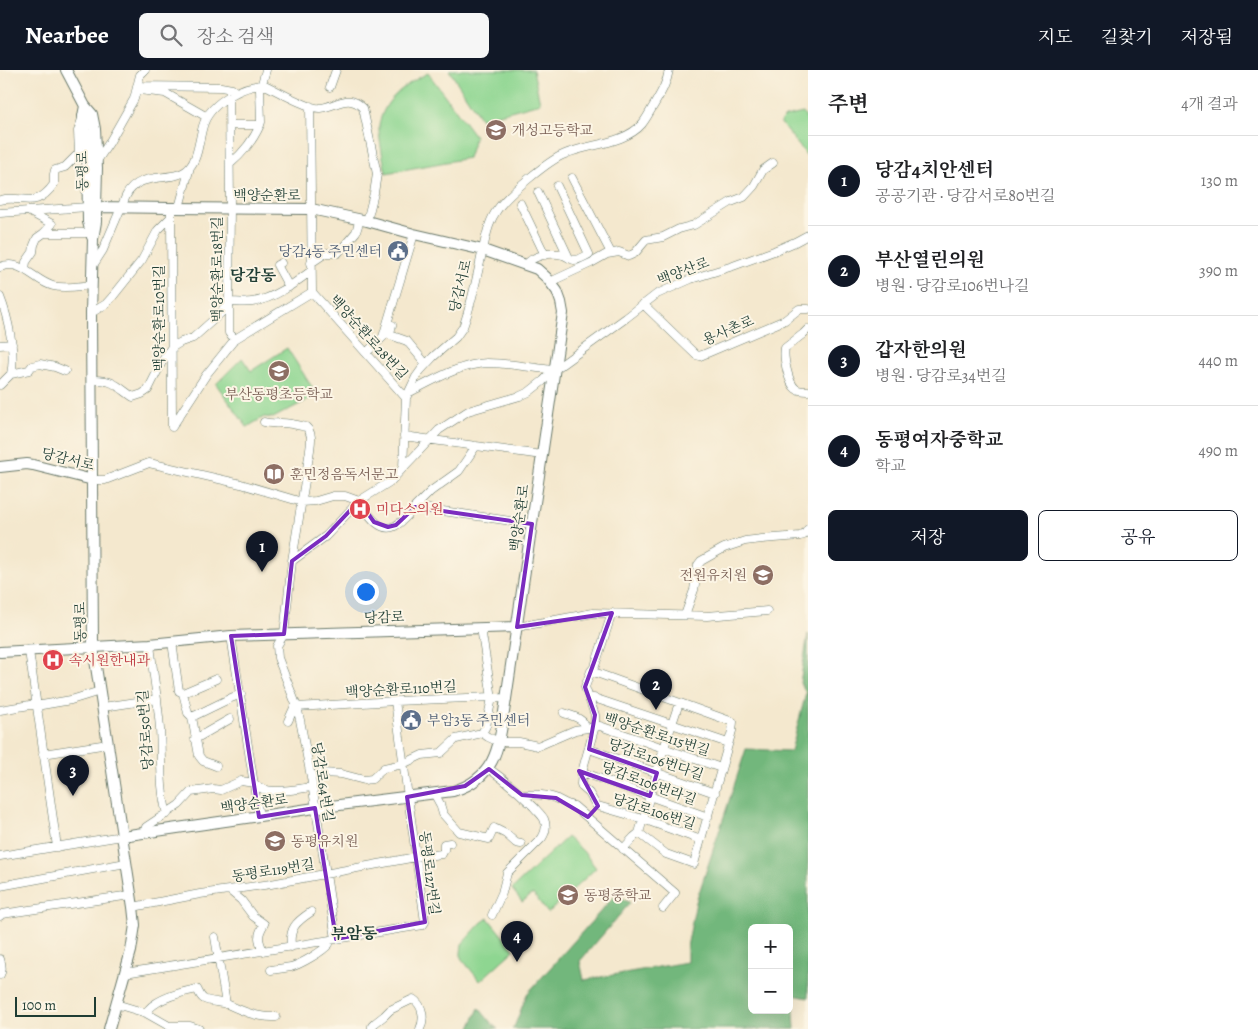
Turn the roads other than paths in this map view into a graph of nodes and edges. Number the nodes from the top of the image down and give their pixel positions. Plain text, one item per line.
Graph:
1 (66, 70) edge
2 (145, 70) edge
3 (266, 70) edge
4 (336, 70) edge
5 (669, 70) edge
6 (261, 85) junction
7 (137, 86) junction
8 (330, 87) dead end
9 (233, 94) junction
10 (310, 106) junction
11 (84, 111) junction
12 (207, 117) junction
13 (230, 125) junction
14 (260, 125) junction
15 (97, 161) junction
16 (773, 163) dead end
17 (230, 164) junction
18 (190, 167) junction
19 (572, 178) dead end
20 (557, 186) dead end
21 (538, 192) dead end
22 (0, 200) edge
23 (520, 203) dead end
24 (92, 207) junction
25 (122, 208) junction
26 (230, 208) junction
27 (311, 209) junction
28 (28, 211) junction
29 (173, 211) junction
30 (0, 213) edge
31 (364, 220) junction
32 (44, 234) junction
33 (414, 234) junction
34 (808, 235) edge
35 (92, 236) junction
36 (483, 250) junction
37 (611, 253) junction
38 (545, 255) junction
39 (569, 258) junction
40 (280, 263) dead end
41 (526, 265) junction
42 (0, 267) edge
43 (92, 267) junction
44 (311, 267) junction
45 (25, 269) junction
46 (550, 282) junction
47 (92, 285) junction
48 (289, 287) junction
49 (312, 292) junction
50 (0, 297) edge
51 (400, 298) dead end
52 (229, 302) junction
53 (643, 304) junction
54 (808, 309) edge
55 (91, 313) junction
56 (808, 328) edge
57 (235, 339) junction
58 (12, 344) junction
59 (0, 345) edge
60 (172, 348) junction
61 (366, 353) junction
62 (426, 364) junction
63 (554, 370) junction
64 (65, 371) dead end
65 (11, 374) junction
66 (92, 380) junction
67 (0, 385) edge
68 (808, 391) edge
69 (408, 395) junction
70 (264, 422) dead end
71 (172, 427) joint
72 (404, 436) junction
73 (429, 439) junction
74 (476, 446) junction
75 (542, 455) junction
76 (0, 467) edge
77 (403, 468) junction
78 (93, 480) junction
79 (359, 501) junction
80 (302, 502) junction
81 (415, 507) junction
82 (532, 524) junction
83 (808, 530) edge
84 (292, 561) junction
85 (767, 611) dead end
86 (612, 613) junction
87 (685, 615) junction
88 (481, 628) junction
89 (518, 628) junction
90 (284, 634) junction
91 (231, 636) junction
92 (172, 642) junction
93 (150, 644) junction
94 (93, 647) junction
95 (28, 651) junction
96 (0, 652) edge
97 (591, 671) junction
98 (216, 679) dead end
99 (100, 691) junction
100 (183, 694) junction
101 (241, 694) junction
102 (492, 698) junction
103 (590, 698) junction
104 (157, 699) junction
105 (506, 699) junction
106 (395, 701) junction
107 (679, 703) junction
108 (36, 705) junction
109 (103, 707) junction
110 (297, 707) junction
111 (0, 710) edge
112 (564, 713) dead end
113 (192, 717) junction
114 (230, 720) dead end
115 (288, 720) dead end
116 (672, 724) junction
117 (595, 726) junction
118 (586, 728) junction
119 (482, 733) junction
120 (195, 739) junction
121 (499, 742) junction
122 (108, 744) junction
123 (728, 744) junction
124 (664, 748) junction
125 (589, 749) junction
126 (43, 754) junction
127 (403, 764) junction
128 (216, 766) dead end
129 (488, 768) junction
130 (721, 768) junction
131 (582, 772) junction
132 (657, 773) junction
133 (311, 777) junction
134 (254, 782) junction
135 (312, 787) junction
136 (715, 793) junction
137 (434, 794) junction
138 (522, 795) junction
139 (650, 796) junction
140 (407, 797) junction
141 (598, 806) junction
142 (316, 808) junction
143 (167, 814) junction
144 (259, 816) junction
145 (588, 817) junction
146 (708, 817) junction
147 (643, 819) junction
148 (144, 833) junction
149 (640, 833) junction
150 (122, 836) junction
151 (701, 840) junction
152 (450, 843) dead end
153 (521, 844) dead end
154 (57, 847) junction
155 (623, 849) junction
156 (0, 856) edge
157 (416, 858) junction
158 (126, 863) junction
159 (325, 874) junction
160 (0, 886) edge
161 (229, 890) junction
162 (130, 895) junction
163 (133, 907) junction
164 (663, 908) dead end
165 (311, 912) dead end
166 (492, 915) dead end
167 (0, 916) edge
168 (216, 936) dead end
169 (333, 940) junction
170 (291, 946) junction
171 (263, 951) junction
172 (0, 959) edge
173 (219, 959) junction
174 (271, 970) dead end
175 (125, 973) junction
176 (0, 975) edge
177 (116, 1004) junction
178 (226, 1004) junction
179 (146, 1013) junction
180 (276, 1018) dead end
181 (109, 1029) edge
182 (199, 1029) edge
183 (372, 1029) edge
184 (420, 1029) edge

1 - 11 main road, 동평로
2 - 7 street
3 - 6 street
4 - 8 street
5 - 36 street, 당감서로
6 - 9 street
6 - 10 street
6 - 14 street
7 - 9 street
7 - 12 street
7 - 15 street
9 - 12 street
9 - 13 street, 백양순환로18번길
10 - 27 street, 백양순환로28번길
10 - 31 street
11 - 15 main road, 동평로
11 - 22 street
11 - 24 main road, 동평로
12 - 18 street
13 - 14 street
13 - 17 street, 백양순환로18번길
14 - 17 street
15 - 24 main road, 동평로
16 - 37 street
17 - 26 street, 백양순환로18번길
18 - 25 street
18 - 29 street
19 - 37 street
20 - 39 street
21 - 39 street
23 - 38 street
24 - 25 main road, 백양순환로
24 - 28 street
24 - 35 main road, 동평로
25 - 29 main road, 백양순환로
25 - 43 street
26 - 27 main road, 백양순환로
26 - 29 main road, 백양순환로
26 - 52 street, 백양순환로18번길
27 - 31 main road, 백양순환로
27 - 44 street, 백양순환로28번길
28 - 30 street
28 - 32 street
29 - 55 street
29 - 60 street, 백양순환로10번길
31 - 33 main road, 백양순환로
31 - 44 street
32 - 35 street
32 - 45 street
33 - 36 main road, 백양순환로
33 - 61 street
34 - 53 street, 백양산로
35 - 43 main road, 동평로
36 - 41 main road, 백양순환로
36 - 62 street, 당감서로
37 - 46 street
38 - 39 street
38 - 41 street
40 - 48 street
41 - 46 main road, 백양순환로
42 - 45 street
43 - 47 main road, 동평로
44 - 48 street
44 - 49 street, 백양순환로28번길
45 - 47 street
46 - 63 main road, 백양순환로
47 - 55 main road, 동평로
48 - 52 street
49 - 57 street
49 - 61 street, 백양순환로28번길
50 - 58 street
51 - 62 street
52 - 57 street, 백양순환로18번길
52 - 60 street
53 - 54 street, 용사촌로
53 - 63 street, 백양산로
55 - 66 main road, 동평로
56 - 68 street
57 - 71 street, 백양순환로18번길
58 - 59 street
58 - 65 street
60 - 66 street
60 - 71 street, 백양순환로10번길
61 - 69 street, 백양순환로28번길
62 - 69 street, 당감서로
63 - 69 street
63 - 73 street, 백양산로
63 - 75 main road, 백양순환로
64 - 65 street
65 - 67 street
66 - 78 main road, 동평로
69 - 72 street, 당감서로
70 - 80 street
72 - 73 street
72 - 77 street, 당감서로
73 - 74 street
73 - 77 street, 백양산로
74 - 75 street
74 - 81 street
75 - 82 main road, 백양순환로
76 - 78 main road, 당감서로
77 - 79 street
78 - 80 street, 당감서로
78 - 94 main road, 동평로
79 - 80 street, 당감서로
79 - 81 street
79 - 84 street
80 - 84 street, 당감로64번길
81 - 82 street
82 - 89 main road, 백양순환로
83 - 87 street
84 - 90 street, 당감로64번길
85 - 87 street, 당감로
86 - 87 street, 당감로
86 - 89 street, 당감로
86 - 97 street
88 - 89 main road, 당감로
88 - 90 main road, 당감로
88 - 102 street
89 - 105 main road, 백양순환로
90 - 91 main road, 당감로
90 - 110 street, 당감로64번길
91 - 92 main road, 당감로
91 - 101 street
92 - 93 main road, 당감로
92 - 100 street
93 - 94 main road, 당감로
93 - 104 street, 당감로50번길
94 - 95 main road, 당감로
94 - 99 main road, 동평로
95 - 96 main road, 당감로
95 - 108 street
97 - 103 street
97 - 107 street
98 - 100 street
99 - 108 street
99 - 109 main road, 동평로
100 - 113 street
101 - 113 street
101 - 134 street
102 - 105 street, 백양순환로110번길
102 - 106 street, 백양순환로110번길
102 - 119 street
103 - 116 street
103 - 117 street
104 - 109 street
104 - 143 street, 당감로50번길
105 - 121 main road, 백양순환로
106 - 110 street, 백양순환로110번길
106 - 127 street, 동평로127번길
107 - 116 street
107 - 123 street
108 - 111 street
108 - 126 street
109 - 122 main road, 동평로
110 - 115 street
110 - 133 street, 당감로64번길
112 - 118 street
113 - 120 street
114 - 120 street
116 - 123 street
116 - 124 street
117 - 118 street, 백양순환로115번길
117 - 124 street, 백양순환로115번길
117 - 125 street
118 - 121 street, 백양순환로115번길
119 - 121 street
119 - 127 street
120 - 128 street
121 - 129 main road, 백양순환로
122 - 126 street
122 - 150 main road, 동평로
123 - 130 street
124 - 130 street, 백양순환로115번길
124 - 132 street
125 - 131 street
125 - 132 street, 당감로106번다길
126 - 154 street
127 - 133 street
127 - 140 street, 동평로127번길
129 - 137 main road, 백양순환로
129 - 138 street
130 - 136 street
131 - 139 street, 당감로106번라길
131 - 141 street, 당감로106번길
132 - 136 street, 당감로106번다길
132 - 139 street
133 - 135 street, 당감로64번길
134 - 135 street
134 - 143 street
134 - 144 street
135 - 142 street, 당감로64번길
136 - 146 street
137 - 140 main road, 백양순환로
137 - 153 street
138 - 145 street
138 - 166 street
139 - 146 street, 당감로106번라길
139 - 147 street
140 - 142 main road, 백양순환로
140 - 157 street, 동평로127번길
141 - 145 street
141 - 147 street, 당감로106번길
142 - 144 main road, 백양순환로
142 - 159 street, 당감로64번길
143 - 148 street
144 - 148 main road, 백양순환로
145 - 155 street
146 - 151 street
147 - 149 street
147 - 151 street, 당감로106번길
148 - 150 main road, 백양순환로
149 - 151 street
149 - 155 street
150 - 154 street
150 - 158 main road, 동평로
152 - 157 street, 동평로119번길
154 - 156 street
155 - 164 street
157 - 159 street, 동평로119번길
157 - 169 street, 동평로127번길
158 - 160 street
158 - 162 main road, 동평로
159 - 161 street, 동평로119번길
159 - 169 street, 당감로64번길
161 - 163 street, 동평로119번길
161 - 171 street
162 - 163 main road, 동평로
162 - 167 street
163 - 175 main road, 동평로
165 - 170 street
168 - 173 street
169 - 170 street, 동평로127번길
169 - 174 street
170 - 171 street, 동평로127번길
171 - 173 street, 동평로127번길
172 - 176 street
173 - 175 street, 동평로127번길
173 - 178 street
175 - 177 main road, 동평로
177 - 179 street
177 - 181 main road, 동평로
178 - 179 street
178 - 180 street
179 - 182 street
183 - 184 street

